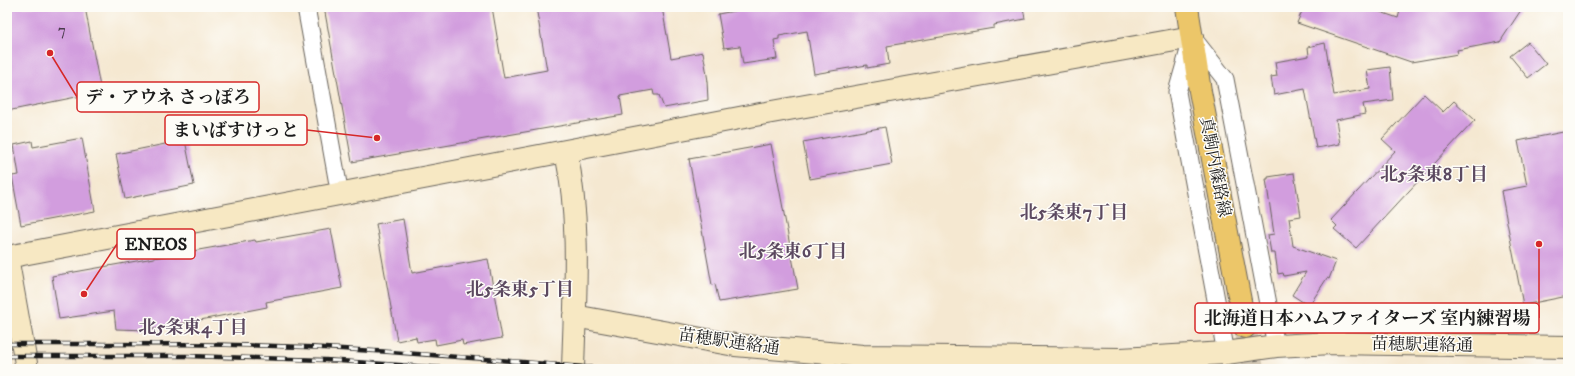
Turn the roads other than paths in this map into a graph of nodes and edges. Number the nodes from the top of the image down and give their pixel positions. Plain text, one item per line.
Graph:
1 (306, 7) edge
2 (1187, 7) edge
3 (1192, 37) junction
4 (566, 152) junction
5 (340, 195) junction
6 (7, 257) edge
7 (574, 316) junction
8 (1245, 327) tunnel mouth
9 (1276, 346) junction
10 (1568, 347) edge
11 (1226, 353) junction
12 (27, 369) edge
13 (573, 369) edge

1 - 5 street
2 - 3 main road, 真駒内篠路線
3 - 4 street
3 - 8 main road, 真駒内篠路線
3 - 9 street
3 - 11 street
4 - 5 street
4 - 7 street
5 - 6 street
6 - 12 street
7 - 11 street, 苗穂駅連絡通
7 - 13 street
9 - 10 street, 苗穂駅連絡通
9 - 11 street, 苗穂駅連絡通

